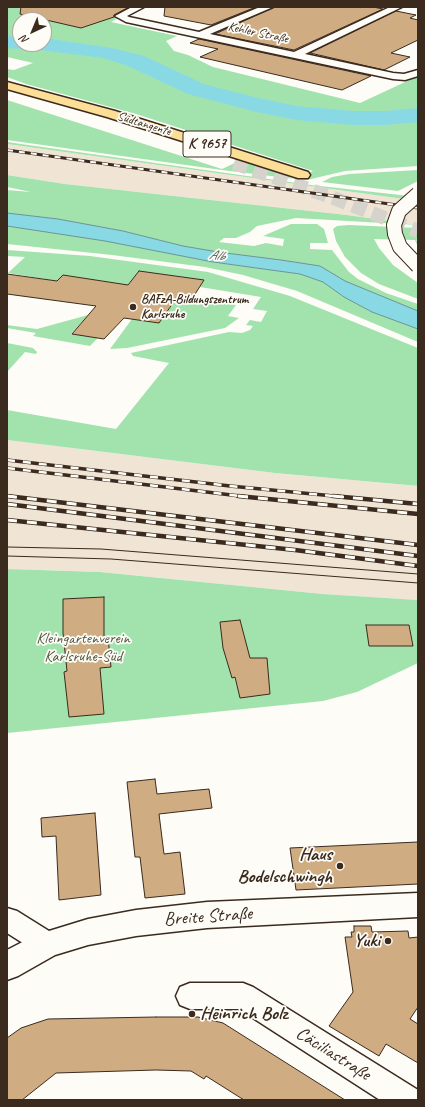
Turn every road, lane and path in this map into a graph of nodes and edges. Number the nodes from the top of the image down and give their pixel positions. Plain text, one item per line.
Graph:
1 (139, 7) edge
2 (268, 7) edge
3 (397, 7) edge
4 (200, 35) junction
5 (294, 55) junction
6 (418, 73) edge
7 (7, 85) edge
8 (7, 94) edge
9 (234, 164) tunnel mouth
10 (302, 176) dead end
11 (418, 194) edge
12 (418, 266) edge
13 (418, 905) edge
14 (7, 919) edge
15 (48, 944) junction
16 (7, 966) edge
17 (190, 996) dead end
18 (407, 1100) edge

1 - 4 street, Kehler Straße
2 - 4 street
3 - 5 street
4 - 5 street, Kehler Straße
5 - 6 street, Kehler Straße
7 - 10 highway, Südtangente / K 9657
8 - 9 highway, Südtangente / K 9657
11 - 12 street, bridge
13 - 15 street, Breite Straße
14 - 15 street
15 - 16 street, Breite Straße
17 - 18 street, Cäciliastraße

